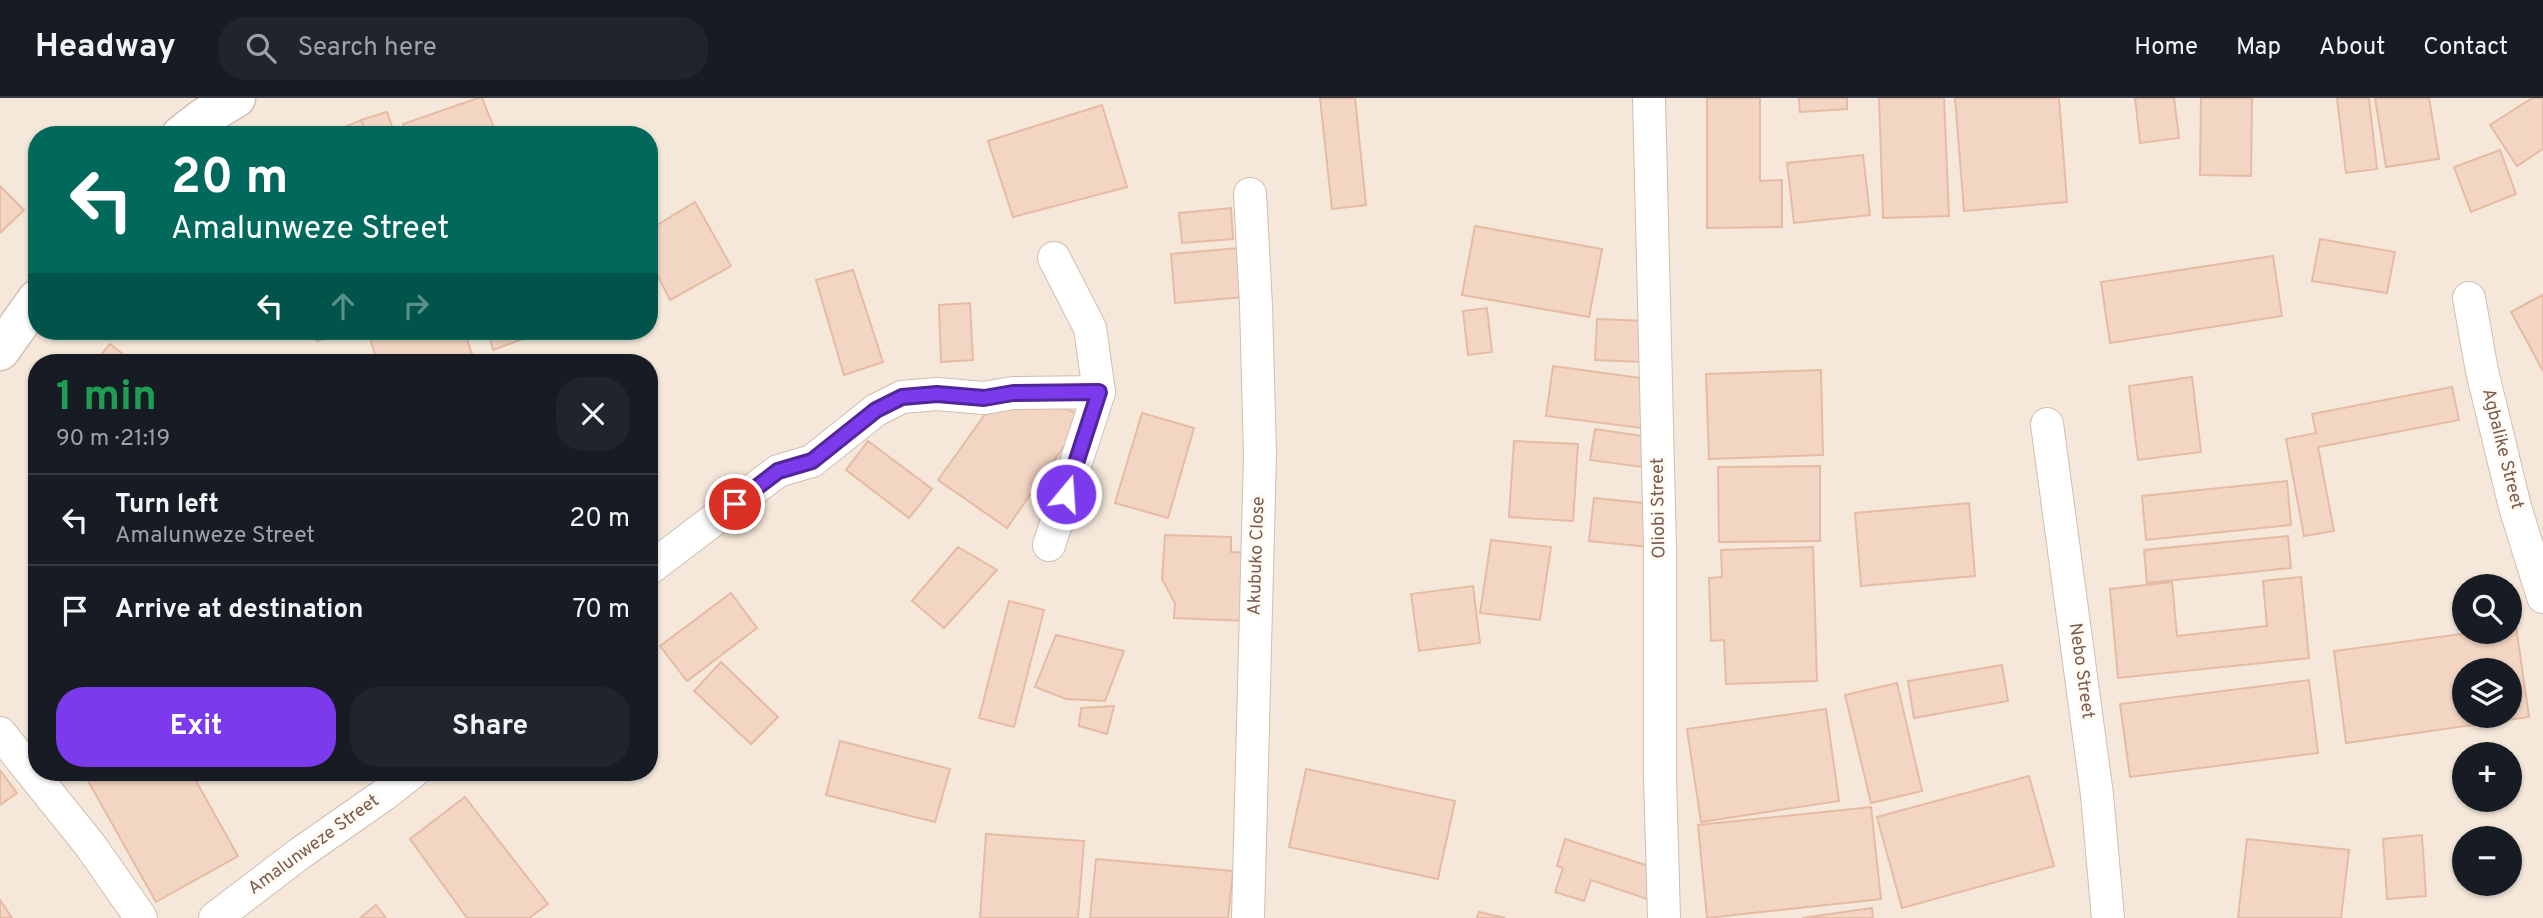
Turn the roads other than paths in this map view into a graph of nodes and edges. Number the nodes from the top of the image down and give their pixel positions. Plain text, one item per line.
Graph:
1 (236, 98) edge
2 (1649, 98) edge
3 (193, 126) edge
4 (1250, 194) dead end
5 (1054, 258) dead end
6 (2469, 299) dead end
7 (28, 312) edge
8 (0, 351) edge
9 (1099, 392) junction
10 (2047, 424) dead end
11 (1049, 545) dead end
12 (658, 562) edge
13 (2543, 597) edge
14 (0, 733) edge
15 (28, 768) edge
16 (39, 781) edge
17 (402, 781) edge
18 (141, 918) edge
19 (215, 918) edge
20 (1248, 918) edge
21 (1664, 918) edge
22 (2108, 918) edge

1 - 3 street
2 - 21 street, Oliobi Street
4 - 20 street, Akubuko Close
5 - 9 street
6 - 13 street, Agbalike Street
7 - 8 street
9 - 11 street
9 - 12 street
10 - 22 street, Nebo Street
14 - 15 street
16 - 18 street
17 - 19 street, Amalunweze Street

